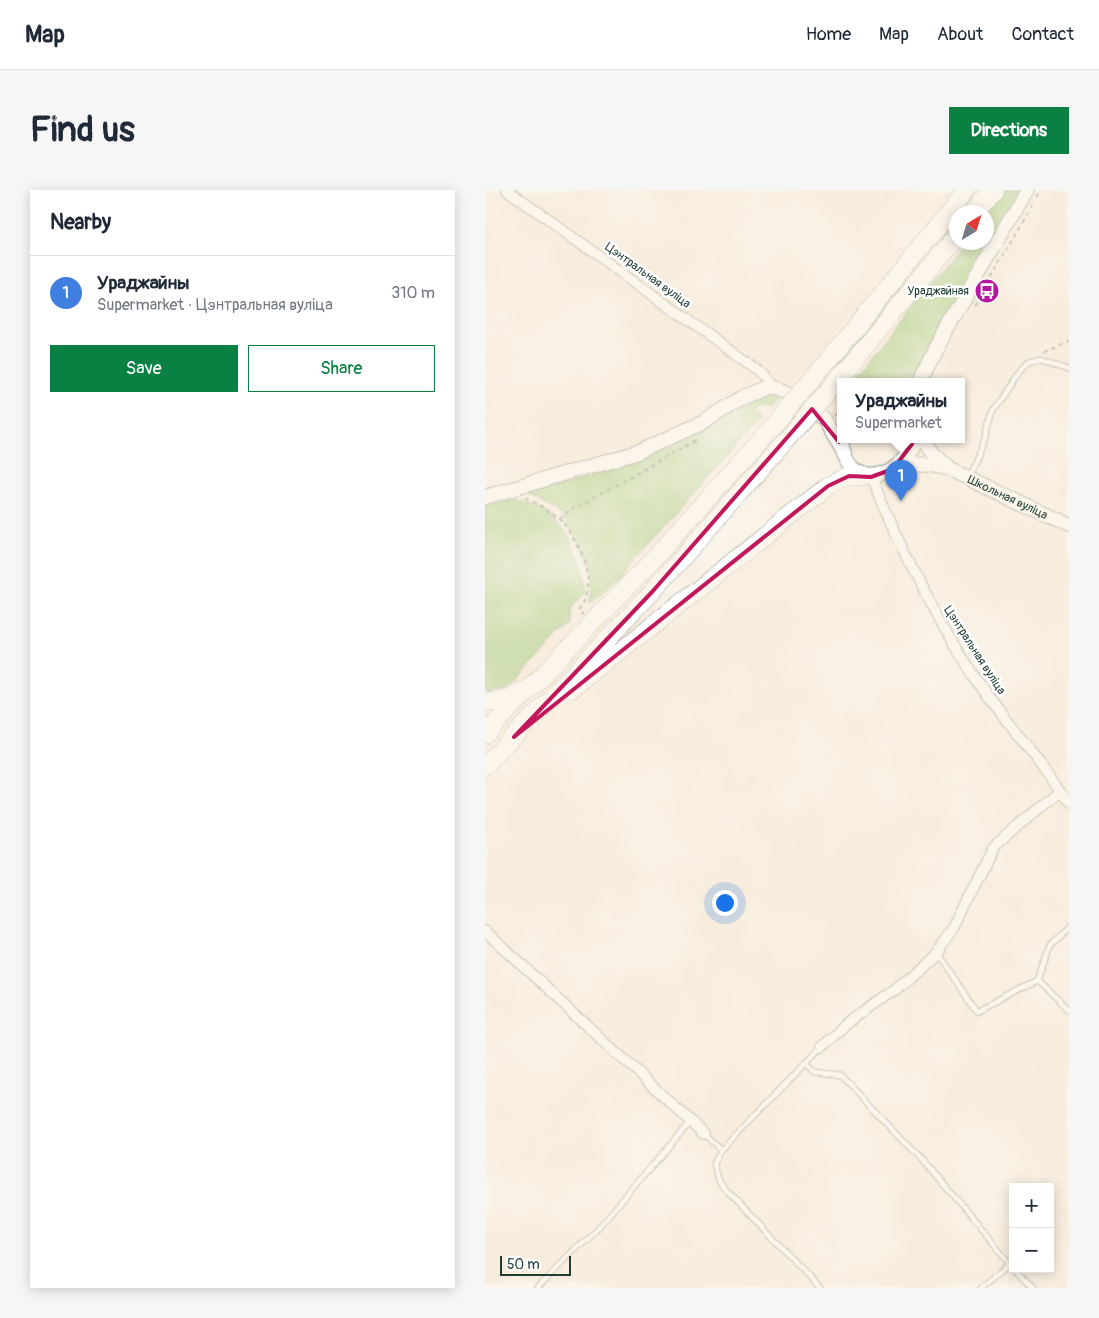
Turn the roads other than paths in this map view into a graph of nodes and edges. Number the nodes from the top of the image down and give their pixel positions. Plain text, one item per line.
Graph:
1 (507, 190) edge
2 (967, 190) edge
3 (993, 190) edge
4 (1027, 190) edge
5 (980, 205) edge
6 (949, 244) edge
7 (1069, 368) edge
8 (839, 378) edge
9 (922, 378) edge
10 (837, 380) edge
11 (768, 386) junction
12 (833, 418) edge
13 (912, 443) edge
14 (925, 443) edge
15 (844, 447) edge
16 (893, 468) junction
17 (948, 469) junction
18 (868, 476) junction
19 (966, 479) junction
20 (485, 497) edge
21 (1069, 526) edge
22 (529, 690) junction
23 (485, 703) edge
24 (485, 734) edge
25 (514, 737) junction
26 (485, 766) edge
27 (1060, 790) junction
28 (1069, 804) edge
29 (1069, 926) edge
30 (485, 931) edge
31 (936, 952) junction
32 (1037, 981) junction
33 (1069, 1010) edge
34 (823, 1047) joint
35 (805, 1063) junction
36 (690, 1122) junction
37 (704, 1134) joint
38 (721, 1150) junction
39 (1009, 1261) edge
40 (1009, 1269) edge
41 (1019, 1273) edge
42 (538, 1288) edge
43 (820, 1288) edge
44 (981, 1288) edge
45 (1033, 1288) edge

1 - 11 street, Цэнтральная вуліца
2 - 22 highway, bridge
3 - 5 highway
4 - 9 street
6 - 8 highway, bridge
7 - 19 lane
10 - 25 highway, bridge
11 - 12 street
11 - 20 street
13 - 16 street
14 - 17 street
15 - 18 street
16 - 17 street
16 - 18 street
17 - 19 street, Школьная вуліца
18 - 25 highway
18 - 27 street, Цэнтральная вуліца
19 - 21 street, Школьная вуліца
22 - 23 highway
22 - 24 highway
25 - 26 highway
27 - 28 street, Цэнтральная вуліца
27 - 31 street
29 - 32 lane
30 - 36 street
31 - 32 lane
31 - 34 street
32 - 33 lane
34 - 35 lane
35 - 38 lane
35 - 39 lane
36 - 37 street
36 - 42 lane
37 - 38 lane
38 - 43 lane
40 - 44 lane
41 - 45 lane

